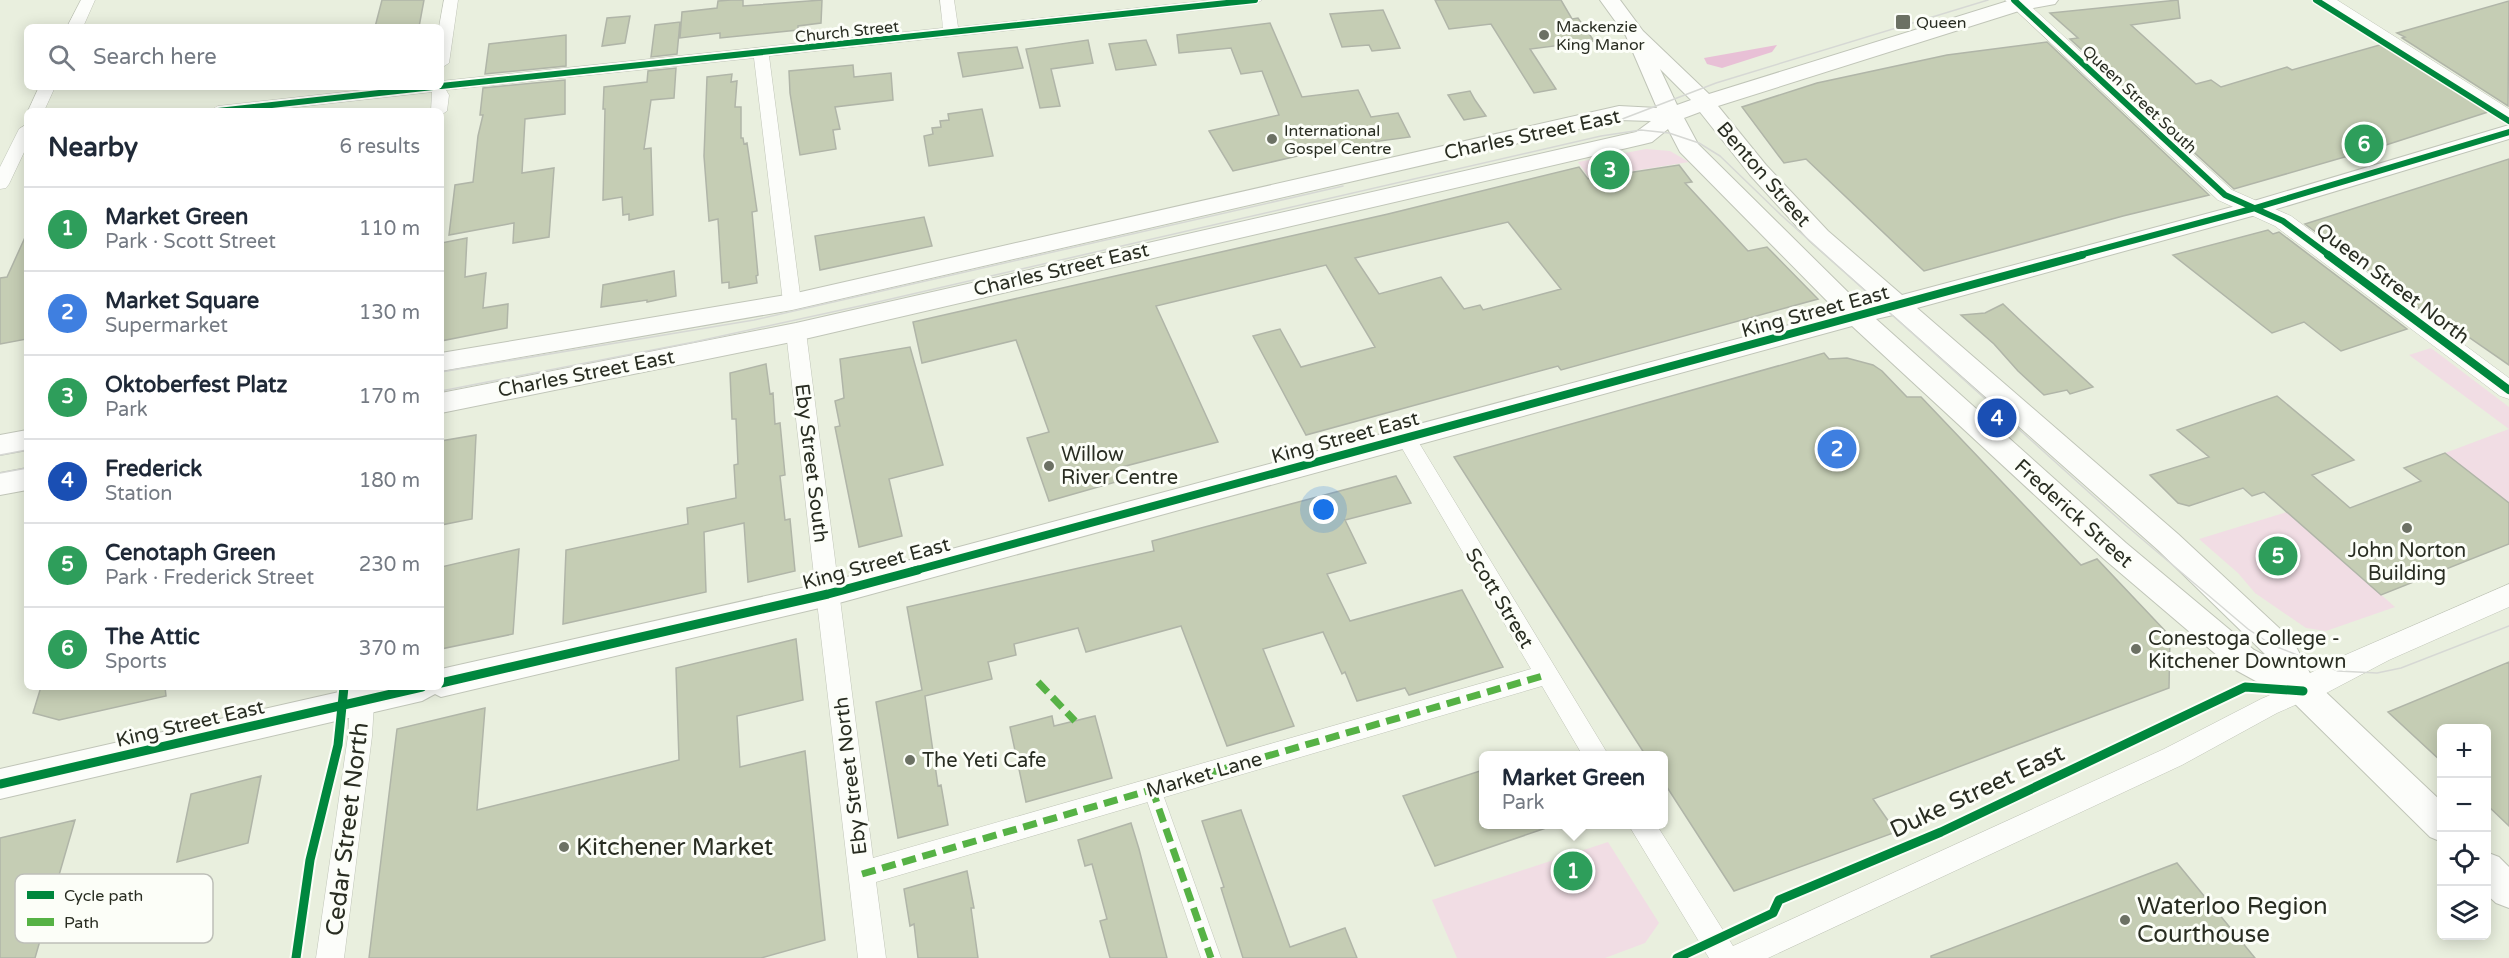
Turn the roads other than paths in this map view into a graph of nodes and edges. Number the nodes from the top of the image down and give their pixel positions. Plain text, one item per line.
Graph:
1 (88, 0) edge
2 (451, 0) edge
3 (947, 0) edge
4 (1255, 0) edge
5 (1610, 0) edge
6 (2048, 0) edge
7 (2327, 0) edge
8 (2016, 2) edge
9 (76, 24) edge
10 (951, 33) junction
11 (1636, 35) junction
12 (444, 44) edge
13 (761, 53) junction
14 (444, 86) edge
15 (46, 90) edge
16 (405, 90) edge
17 (440, 90) edge
18 (1704, 103) junction
19 (37, 108) edge
20 (245, 108) edge
21 (439, 108) edge
22 (1672, 115) junction
23 (2509, 116) edge
24 (2509, 132) edge
25 (24, 135) edge
26 (1644, 137) junction
27 (1688, 147) junction
28 (0, 184) edge
29 (2254, 208) junction
30 (792, 302) junction
31 (1898, 306) junction
32 (1858, 316) junction
33 (796, 332) junction
34 (444, 361) edge
35 (2509, 390) edge
36 (444, 402) edge
37 (1406, 438) junction
38 (24, 441) edge
39 (0, 445) edge
40 (24, 480) edge
41 (0, 484) edge
42 (828, 594) junction
43 (2509, 595) edge
44 (1546, 675) junction
45 (444, 682) edge
46 (397, 690) edge
47 (2303, 691) junction
48 (363, 694) edge
49 (1594, 751) edge
50 (0, 784) edge
51 (1152, 789) junction
52 (2437, 820) edge
53 (1644, 829) edge
54 (862, 873) junction
55 (2491, 873) edge
56 (2509, 891) edge
57 (330, 958) edge
58 (872, 958) edge
59 (1211, 958) edge
60 (1725, 958) edge
61 (1738, 958) edge

1 - 9 street
2 - 12 street
3 - 10 street
4 - 10 street, Church Street
5 - 11 main road, Benton Street
6 - 8 main road, Charles Street East
7 - 23 street
8 - 18 main road, Charles Street East
8 - 29 street, Queen Street South
10 - 13 street, Church Street
11 - 18 main road, Benton Street
11 - 22 main road, Benton Street
13 - 14 street, Church Street
13 - 30 street
15 - 19 street
16 - 20 street
17 - 21 street
18 - 22 main road, Charles Street East
18 - 31 main road, Benton Street
22 - 26 main road, Charles Street East
22 - 27 main road, Benton Street
22 - 30 main road, Charles Street East
24 - 29 main road, King Street East
25 - 28 street
26 - 27 main road
26 - 33 main road, Charles Street East
27 - 32 main road, Benton Street
29 - 31 main road, King Street East
29 - 35 street, Queen Street North
30 - 34 main road, Charles Street East
31 - 32 main road, King Street East
31 - 47 main road, Frederick Street
32 - 37 main road, King Street East
32 - 47 main road, Frederick Street
33 - 36 main road, Charles Street East
33 - 42 street, Eby Street South
37 - 42 main road, King Street East
37 - 44 street, Scott Street
38 - 39 main road
40 - 41 main road
42 - 45 main road, King Street East
42 - 54 street, Eby Street North
43 - 47 street
44 - 49 street, Scott Street
44 - 51 street, Market Lane
46 - 48 main road, King Street East
47 - 52 main road, Frederick Street
47 - 61 street
48 - 50 main road, King Street East
48 - 57 street, Cedar Street North
51 - 54 street, Market Lane
51 - 59 street
53 - 60 street
54 - 58 street, Eby Street North
55 - 56 main road

